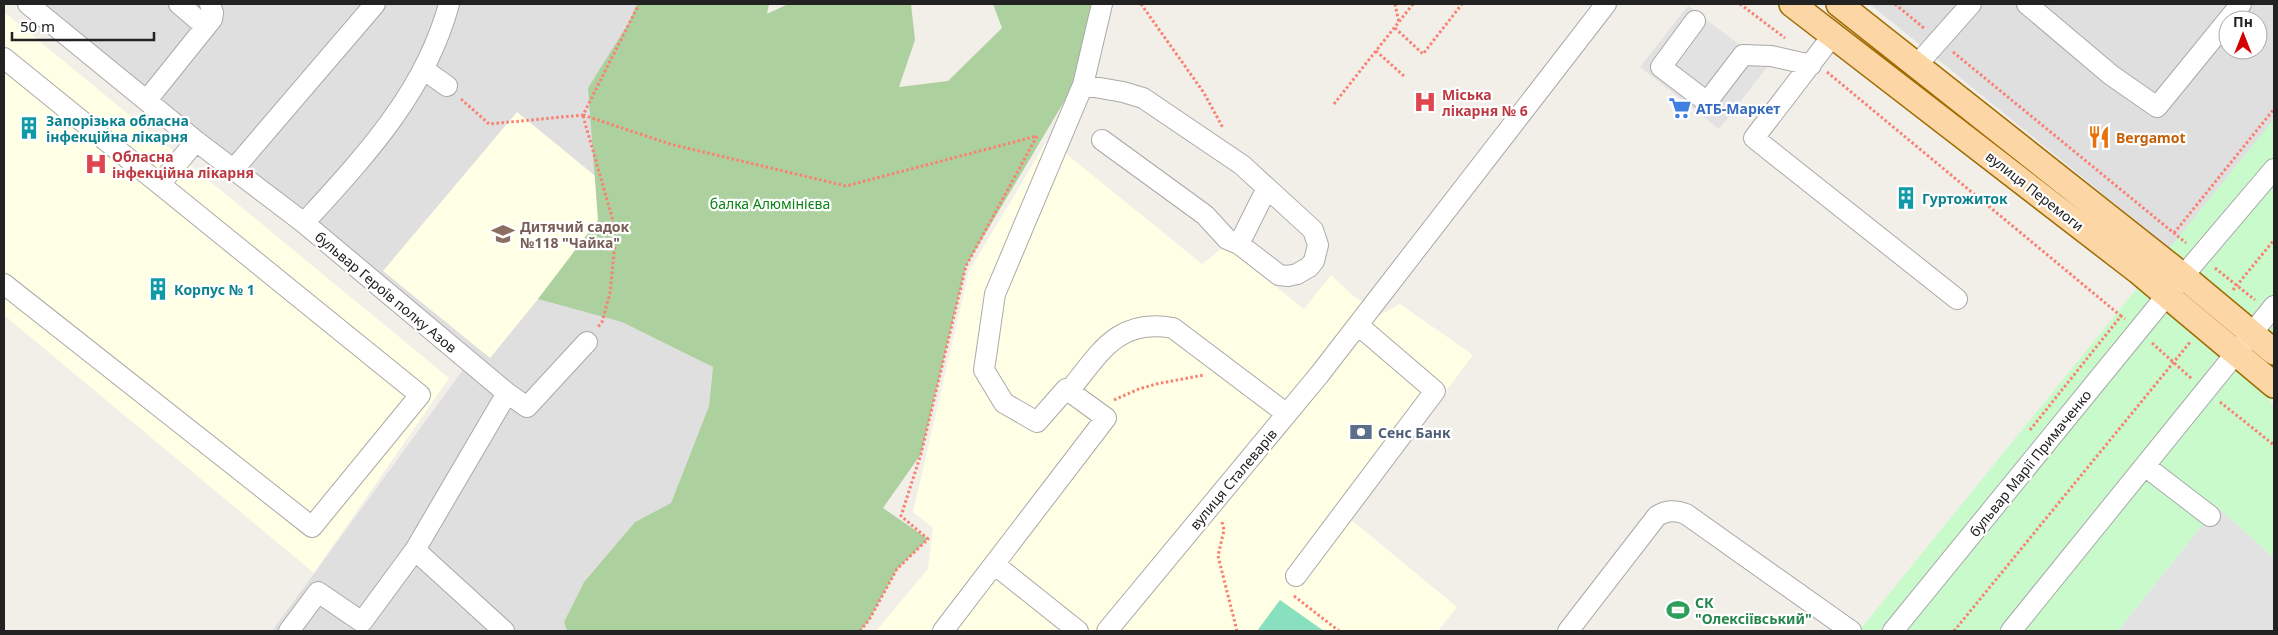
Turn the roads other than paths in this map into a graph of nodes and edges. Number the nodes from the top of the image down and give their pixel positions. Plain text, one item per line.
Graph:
1 (28, 4) edge
2 (179, 4) edge
3 (210, 4) edge
4 (375, 4) edge
5 (449, 4) edge
6 (1102, 4) edge
7 (1606, 4) edge
8 (1792, 4) edge
9 (1839, 4) edge
10 (1971, 4) edge
11 (2027, 4) edge
12 (2241, 4) edge
13 (1695, 21) dead end
14 (206, 27) junction
15 (1834, 35) junction
16 (4, 58) edge
17 (1812, 63) junction
18 (1916, 66) junction
19 (423, 69) junction
20 (1083, 85) junction
21 (447, 86) road end
22 (147, 100) junction
23 (1102, 140) dead end
24 (196, 141) junction
25 (2274, 169) edge
26 (233, 170) junction
27 (160, 184) junction
28 (1268, 188) junction
29 (304, 224) junction
30 (1239, 244) junction
31 (2183, 276) junction
32 (4, 284) edge
33 (2167, 295) junction
34 (1957, 298) dead end
35 (2265, 303) edge
36 (2220, 306) junction
37 (1358, 325) junction
38 (2203, 325) junction
39 (2252, 333) junction
40 (587, 342) road end
41 (2236, 352) junction
42 (2274, 352) edge
43 (2274, 384) edge
44 (1069, 391) junction
45 (507, 392) junction
46 (1287, 414) junction
47 (2145, 466) junction
48 (2210, 516) dead end
49 (415, 550) junction
50 (994, 564) junction
51 (1296, 576) road end
52 (289, 631) edge
53 (504, 631) edge
54 (943, 631) edge
55 (1078, 631) edge
56 (1107, 631) edge
57 (1568, 631) edge
58 (1851, 631) edge
59 (1893, 631) edge
60 (2011, 631) edge

1 - 22 street, бульвар Героїв полку Азов
2 - 14 street
3 - 14 street
4 - 26 street
5 - 19 street
6 - 20 street
7 - 37 street, вулиця Сталеварів
8 - 15 main road, вулиця Перемоги
9 - 18 main road, вулиця Перемоги
10 - 18 street
11 - 12 street
13 - 17 street
14 - 22 street
15 - 17 street
15 - 33 main road, вулиця Перемоги
16 - 27 street
17 - 34 street
18 - 31 main road, вулиця Перемоги
19 - 21 street
19 - 29 street
20 - 28 street
20 - 44 street
22 - 24 street, бульвар Героїв полку Азов
23 - 30 street
24 - 26 street, бульвар Героїв полку Азов
24 - 27 street
25 - 31 street
26 - 29 street, бульвар Героїв полку Азов
27 - 32 street
28 - 30 street
28 - 30 street
29 - 45 street, бульвар Героїв полку Азов
31 - 33 street, бульвар Марії Примаченко
31 - 36 main road, вулиця Перемоги
33 - 38 main road, вулиця Перемоги
33 - 59 street, бульвар Марії Примаченко
35 - 39 street
36 - 38 street
36 - 39 main road, вулиця Перемоги
37 - 46 street, вулиця Сталеварів
37 - 51 street
38 - 41 main road, вулиця Перемоги
39 - 41 street
39 - 42 main road, вулиця Перемоги
40 - 45 street, бульвар Героїв полку Азов
41 - 43 main road, вулиця Перемоги
41 - 47 street
44 - 46 street
44 - 50 street
45 - 49 street
46 - 56 street, вулиця Сталеварів
47 - 48 street
47 - 60 street
49 - 52 street
49 - 53 street
50 - 54 street
50 - 55 street
57 - 58 street

